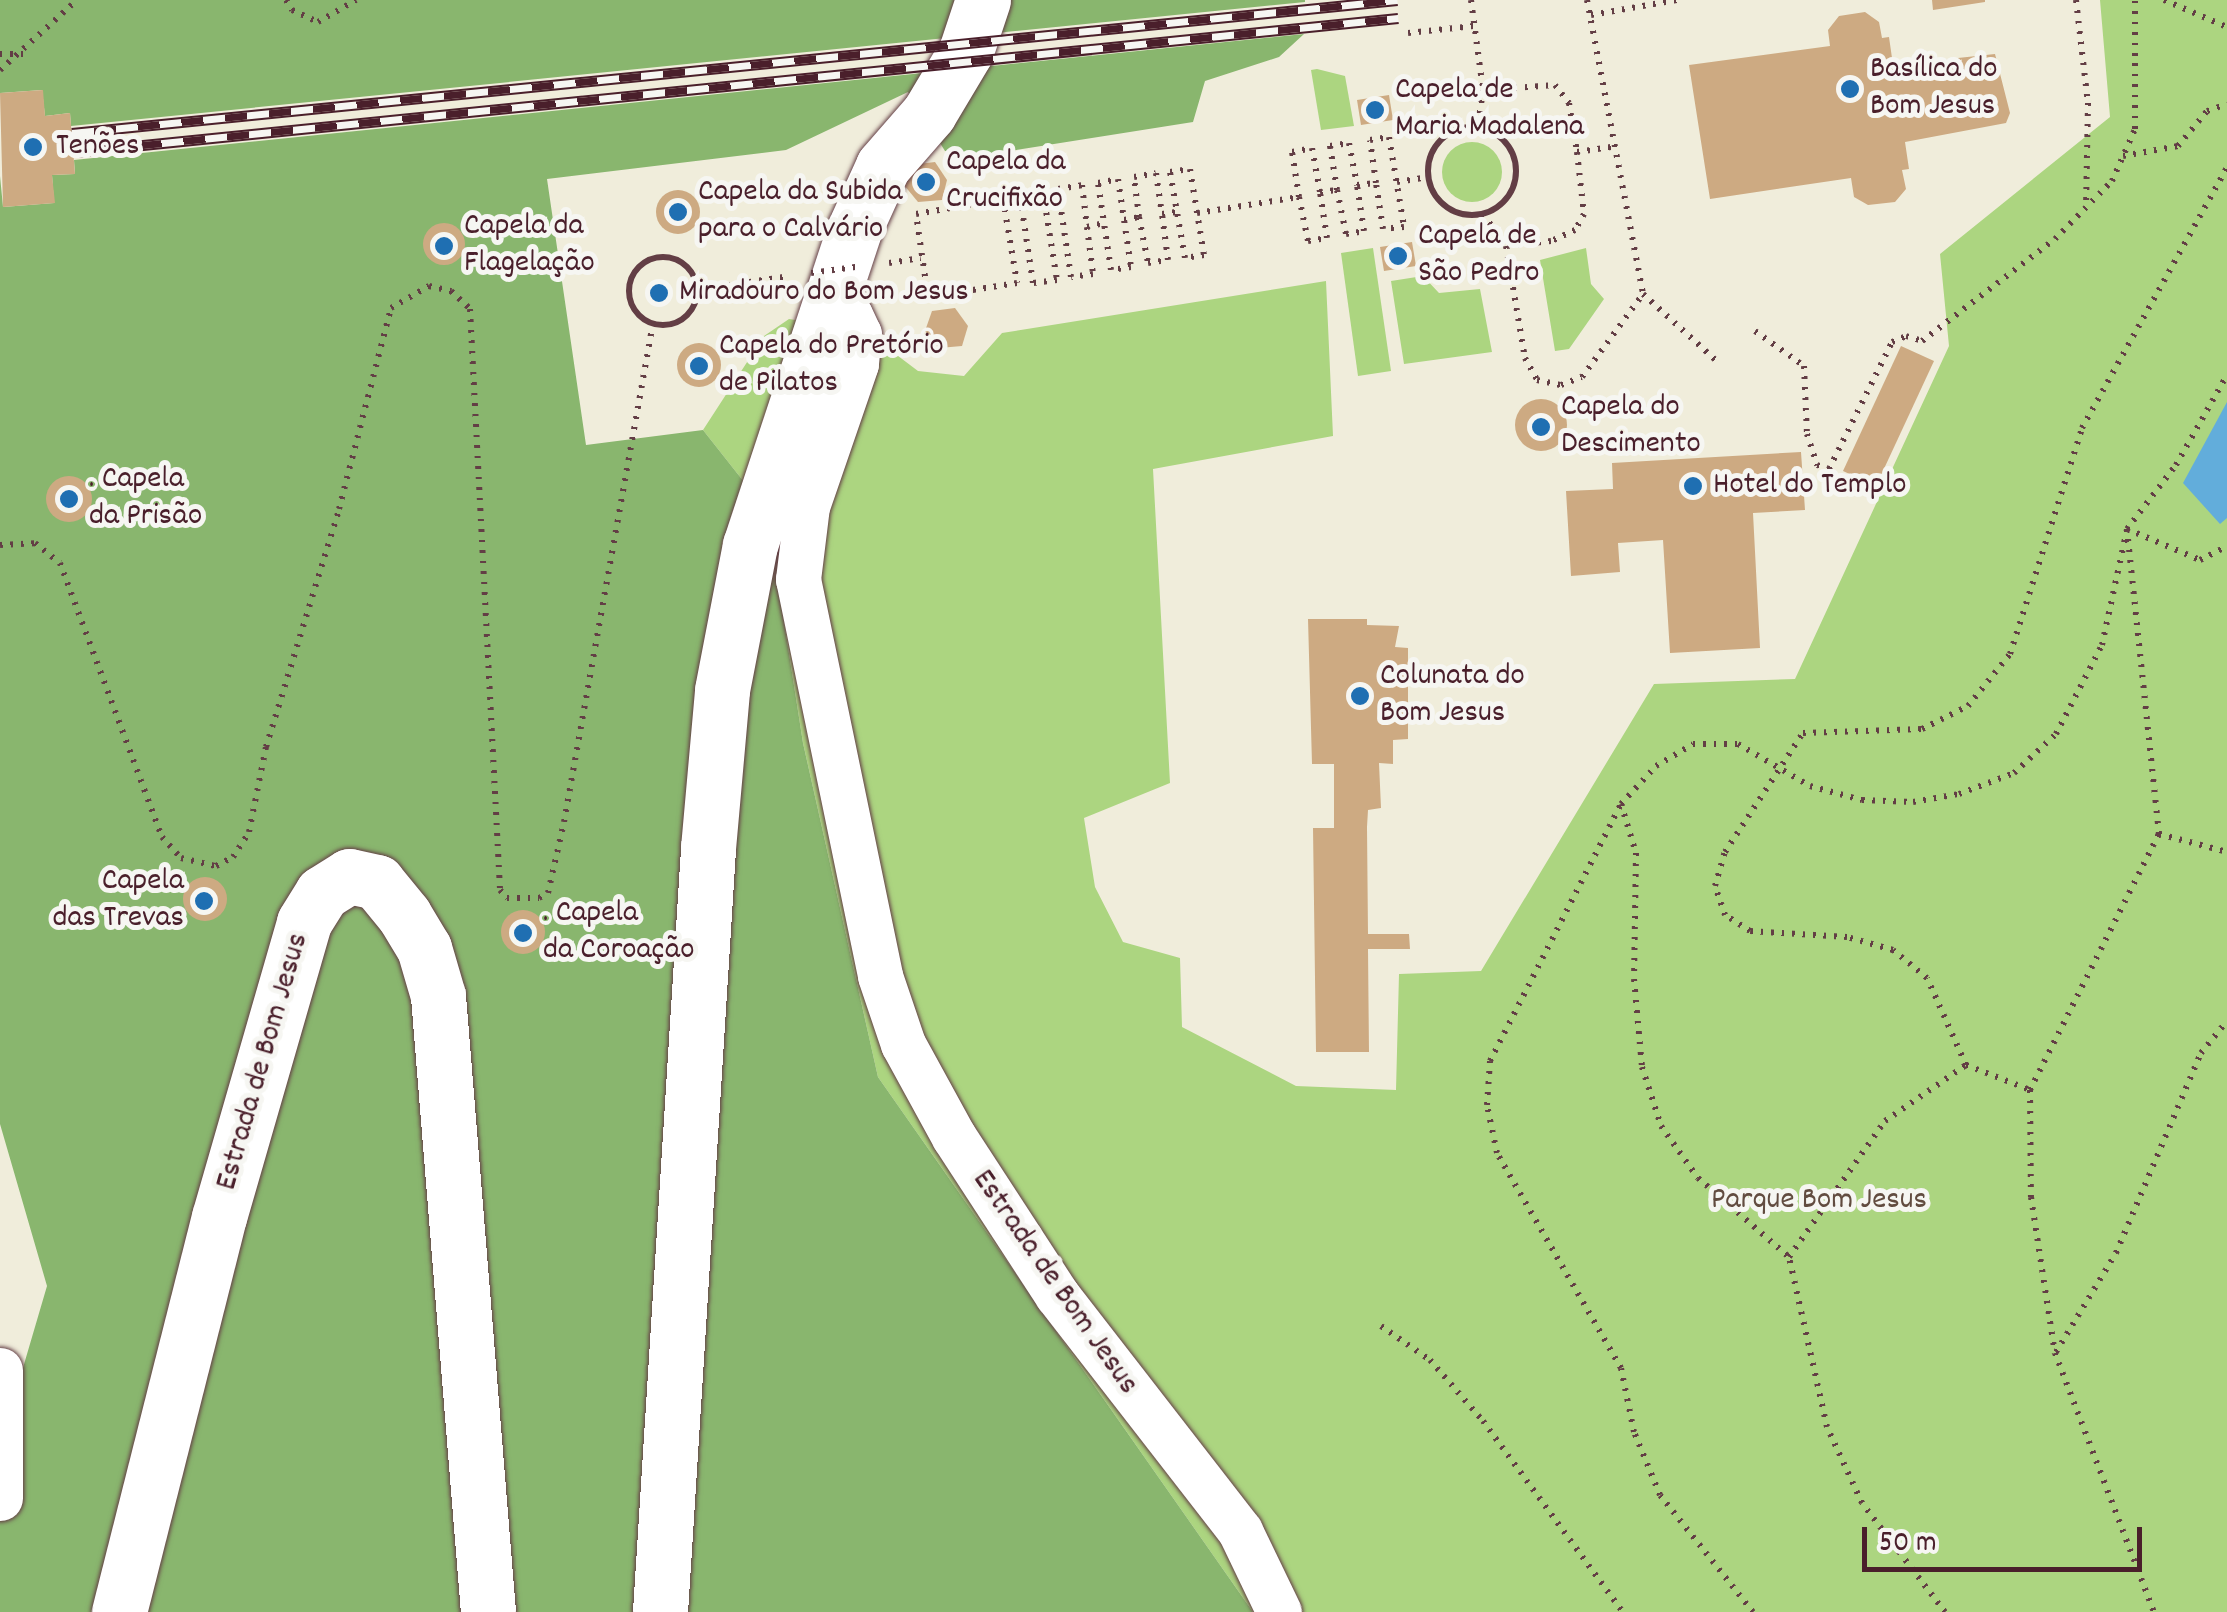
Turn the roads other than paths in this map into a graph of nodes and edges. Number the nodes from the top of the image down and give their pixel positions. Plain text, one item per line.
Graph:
1 (983, 0) edge
2 (819, 293) junction
3 (0, 1370) edge
4 (0, 1498) edge
5 (119, 1612) edge
6 (488, 1612) edge
7 (660, 1612) edge
8 (1279, 1612) edge

1 - 2 main road
2 - 7 main road
2 - 8 street, Estrada de Bom Jesus
3 - 4 street
5 - 6 main road, Estrada de Bom Jesus

